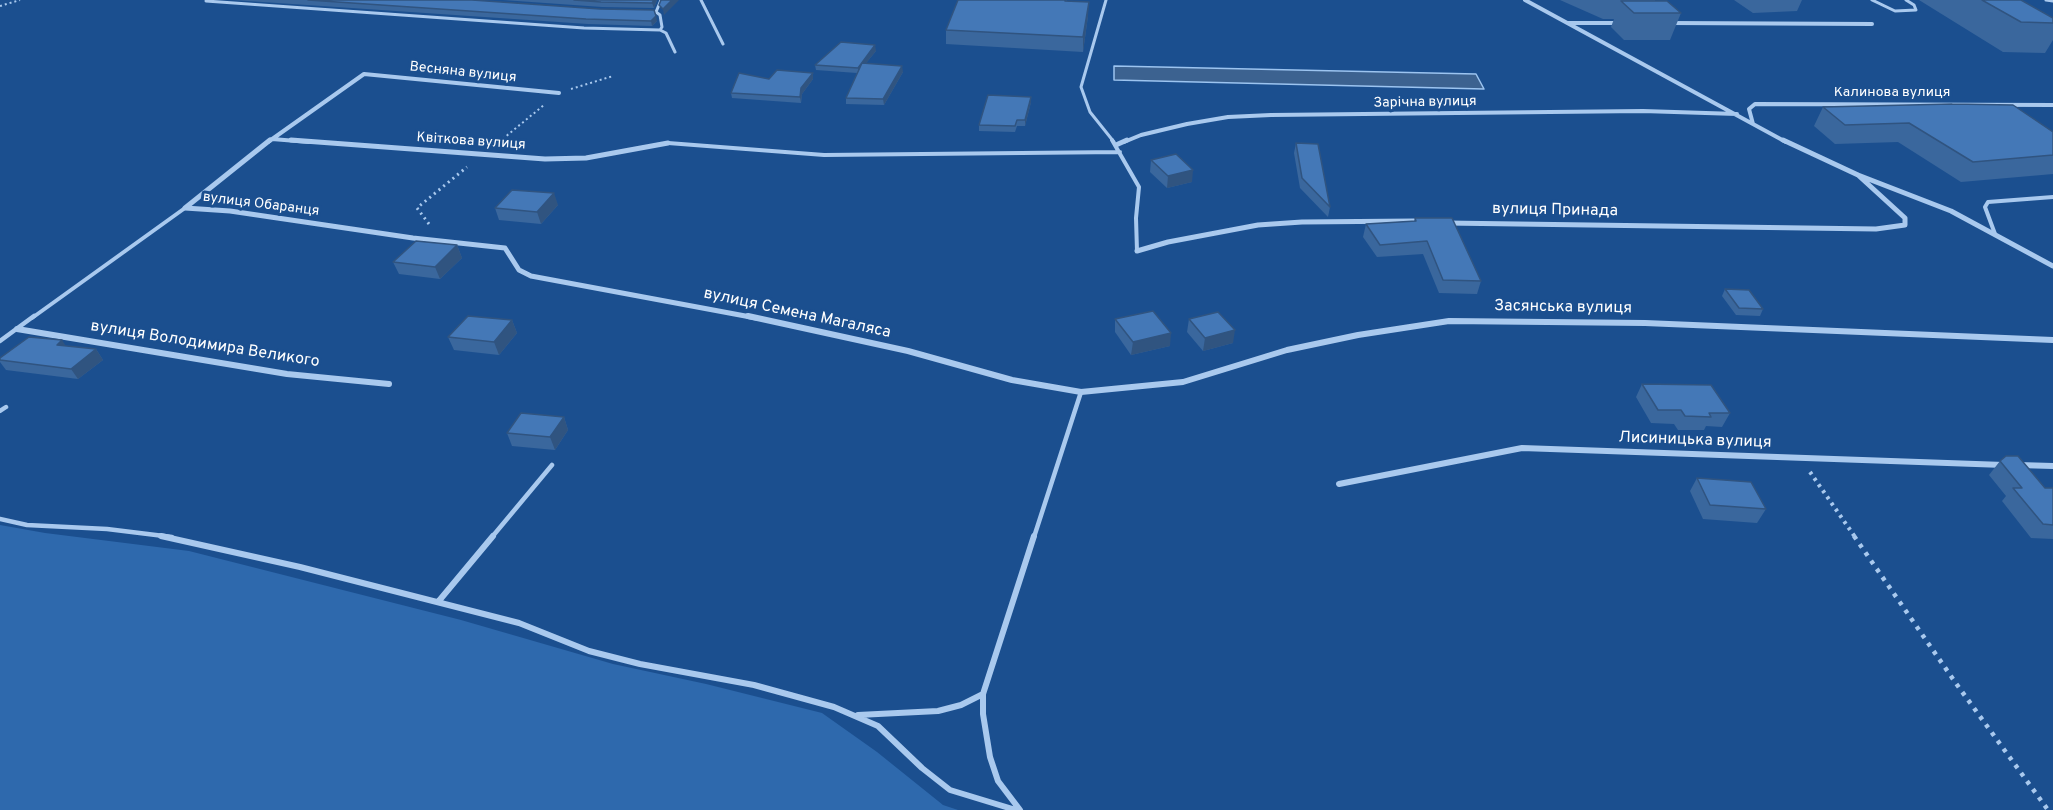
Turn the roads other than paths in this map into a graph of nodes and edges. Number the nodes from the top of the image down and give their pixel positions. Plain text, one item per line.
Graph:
1 (661, 0) edge
2 (701, 0) edge
3 (1106, 0) edge
4 (1525, 0) edge
5 (1872, 0) edge
6 (1906, 0) edge
7 (2046, 0) edge
8 (206, 1) edge
9 (2053, 1) edge
10 (1568, 23) junction
11 (1626, 23) edge
12 (1661, 23) edge
13 (1872, 24) dead end
14 (660, 30) junction
15 (723, 44) dead end
16 (675, 51) dead end
17 (364, 74) joint
18 (559, 93) dead end
19 (2053, 105) edge
20 (1737, 114) junction
21 (1754, 124) junction
22 (272, 139) junction
23 (668, 143) joint
24 (1116, 144) junction
25 (1120, 152) junction
26 (1858, 175) junction
27 (2053, 197) edge
28 (185, 208) junction
29 (1421, 222) edge
30 (1439, 223) edge
31 (1995, 234) junction
32 (1137, 251) joint
33 (511, 260) joint
34 (2053, 266) edge
35 (17, 329) junction
36 (2053, 340) edge
37 (0, 341) edge
38 (389, 384) dead end
39 (1081, 392) junction
40 (6, 407) dead end
41 (0, 411) edge
42 (552, 465) dead end
43 (2053, 466) edge
44 (1338, 484) dead end
45 (0, 519) edge
46 (438, 602) junction
47 (983, 694) junction
48 (855, 716) junction
49 (1018, 810) edge

1 - 14 lane
2 - 15 lane
3 - 24 lane
4 - 10 street
5 - 6 lane
7 - 9 lane
8 - 14 lane
10 - 11 street
10 - 20 street
12 - 13 street
14 - 16 lane
17 - 18 street, Весняна вулиця
17 - 22 street, вулиця Обаранця
19 - 21 street, Калинова вулиця
20 - 21 street
20 - 24 street, Зарічна вулиця
21 - 26 street
22 - 23 street, Квіткова вулиця
22 - 28 street, вулиця Обаранця
23 - 25 lane
24 - 25 lane
25 - 32 lane
26 - 30 street, вулиця Принада
26 - 31 street
27 - 31 lane
28 - 33 street, вулиця Обаранця
28 - 35 lane
29 - 32 street
31 - 34 street
33 - 39 street, вулиця Семена Магаляса
35 - 37 lane
35 - 38 street, вулиця Володимира Великого
36 - 39 street, Засянська вулиця
39 - 47 lane
40 - 41 lane
42 - 46 lane
43 - 44 street, Лисиницька вулиця
45 - 46 lane
46 - 48 lane
47 - 48 lane
47 - 49 lane
48 - 49 lane

